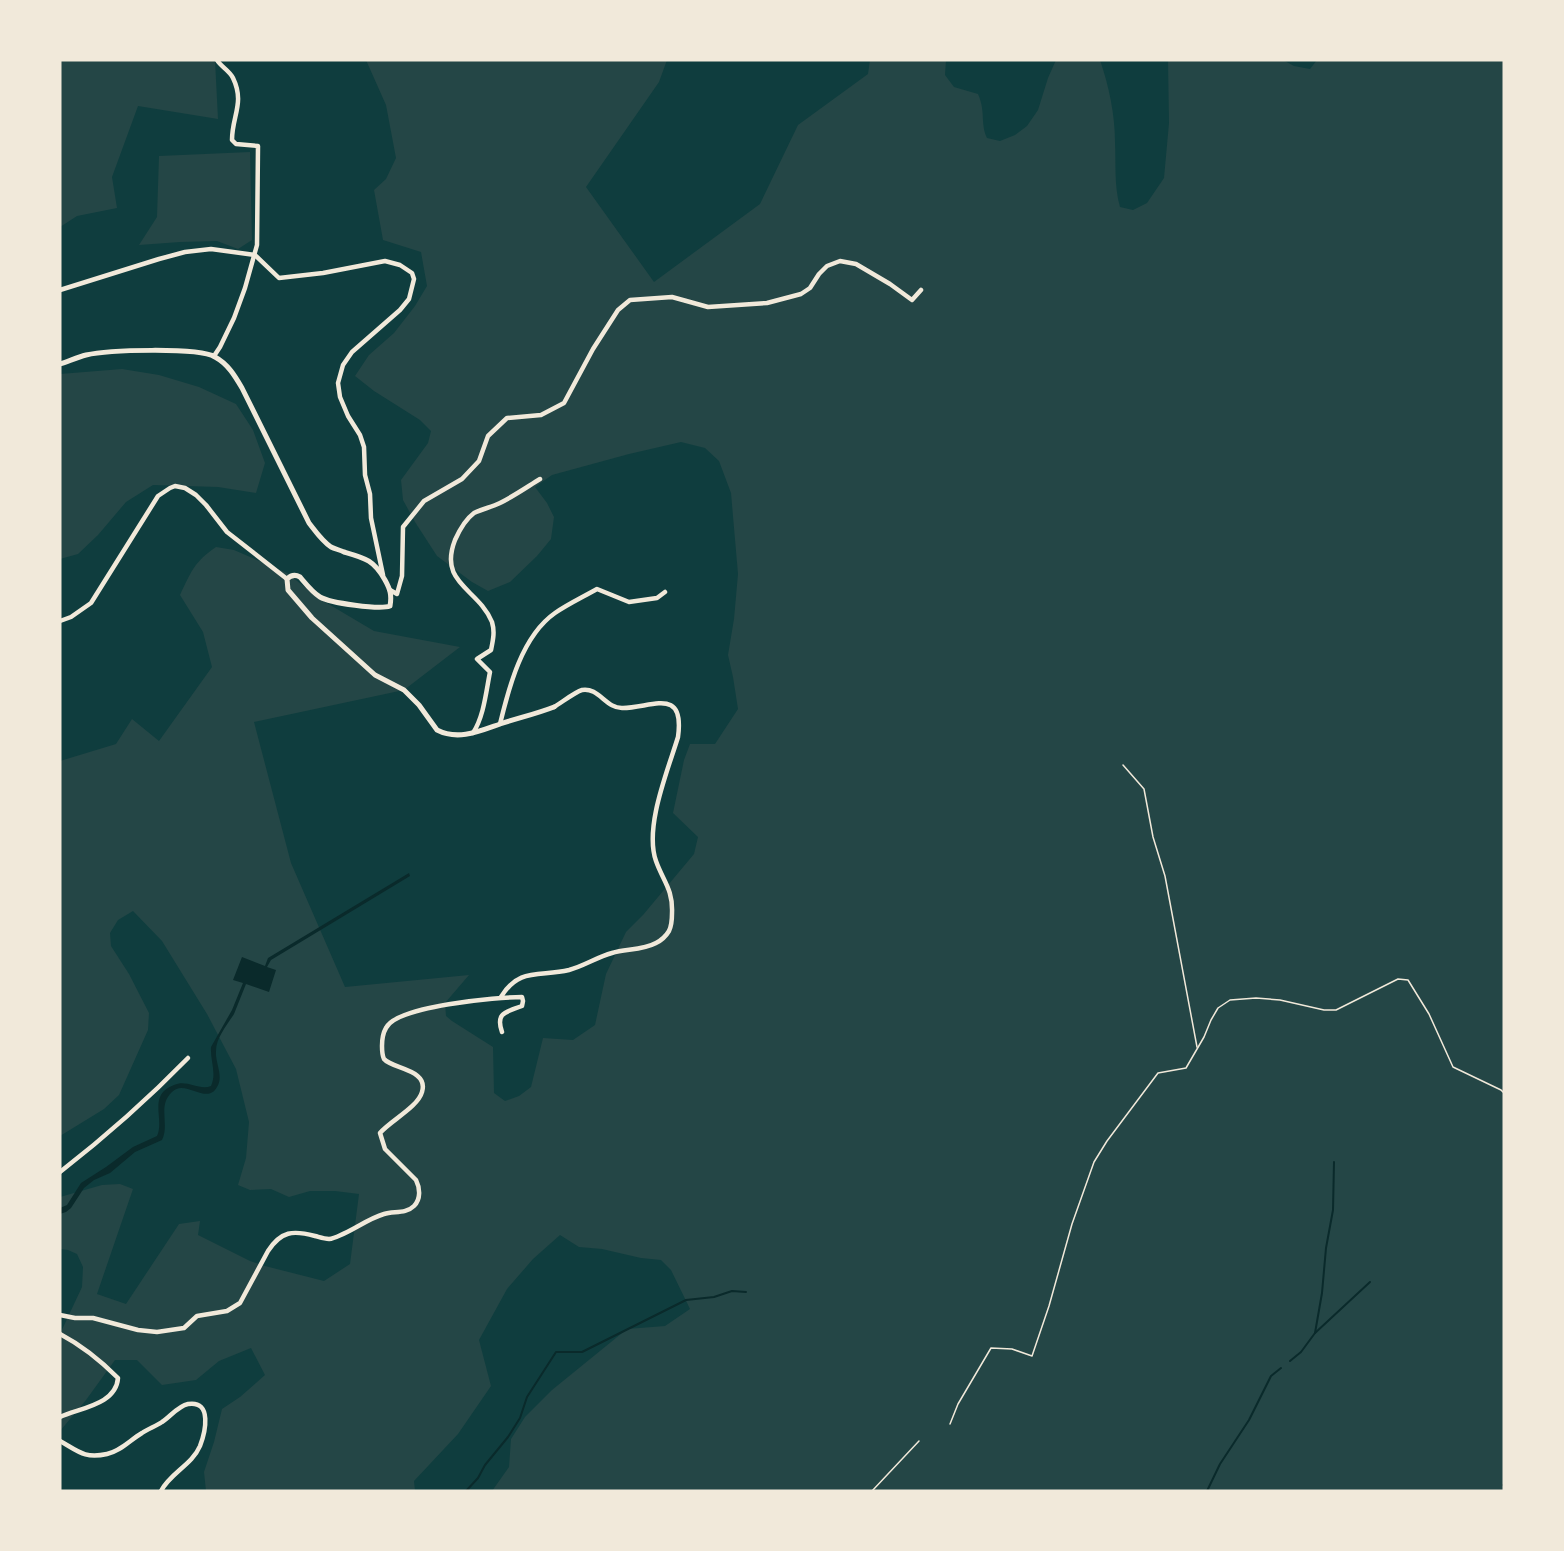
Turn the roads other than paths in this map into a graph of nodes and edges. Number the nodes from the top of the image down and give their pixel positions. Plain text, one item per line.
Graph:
1 (217, 60) edge
2 (255, 255) junction
3 (60, 290) edge
4 (921, 290) dead end
5 (214, 356) junction
6 (60, 364) edge
7 (540, 479) dead end
8 (384, 578) junction
9 (287, 579) junction
10 (390, 590) junction
11 (665, 592) dead end
12 (60, 621) edge
13 (554, 707) joint
14 (500, 724) junction
15 (473, 733) junction
16 (501, 997) junction
17 (502, 1032) dead end
18 (188, 1058) dead end
19 (60, 1172) edge
20 (60, 1315) edge
21 (60, 1334) edge
22 (60, 1417) edge
23 (60, 1441) edge
24 (161, 1491) edge

1 - 2 street
2 - 3 street
2 - 5 street
2 - 8 street
4 - 10 street
5 - 6 street
5 - 8 street
7 - 15 street
8 - 10 street
9 - 10 street
9 - 12 street
9 - 15 street
11 - 14 street
13 - 14 street
13 - 16 street
14 - 15 street
16 - 17 street
16 - 20 street
18 - 19 street
21 - 22 street
23 - 24 street

